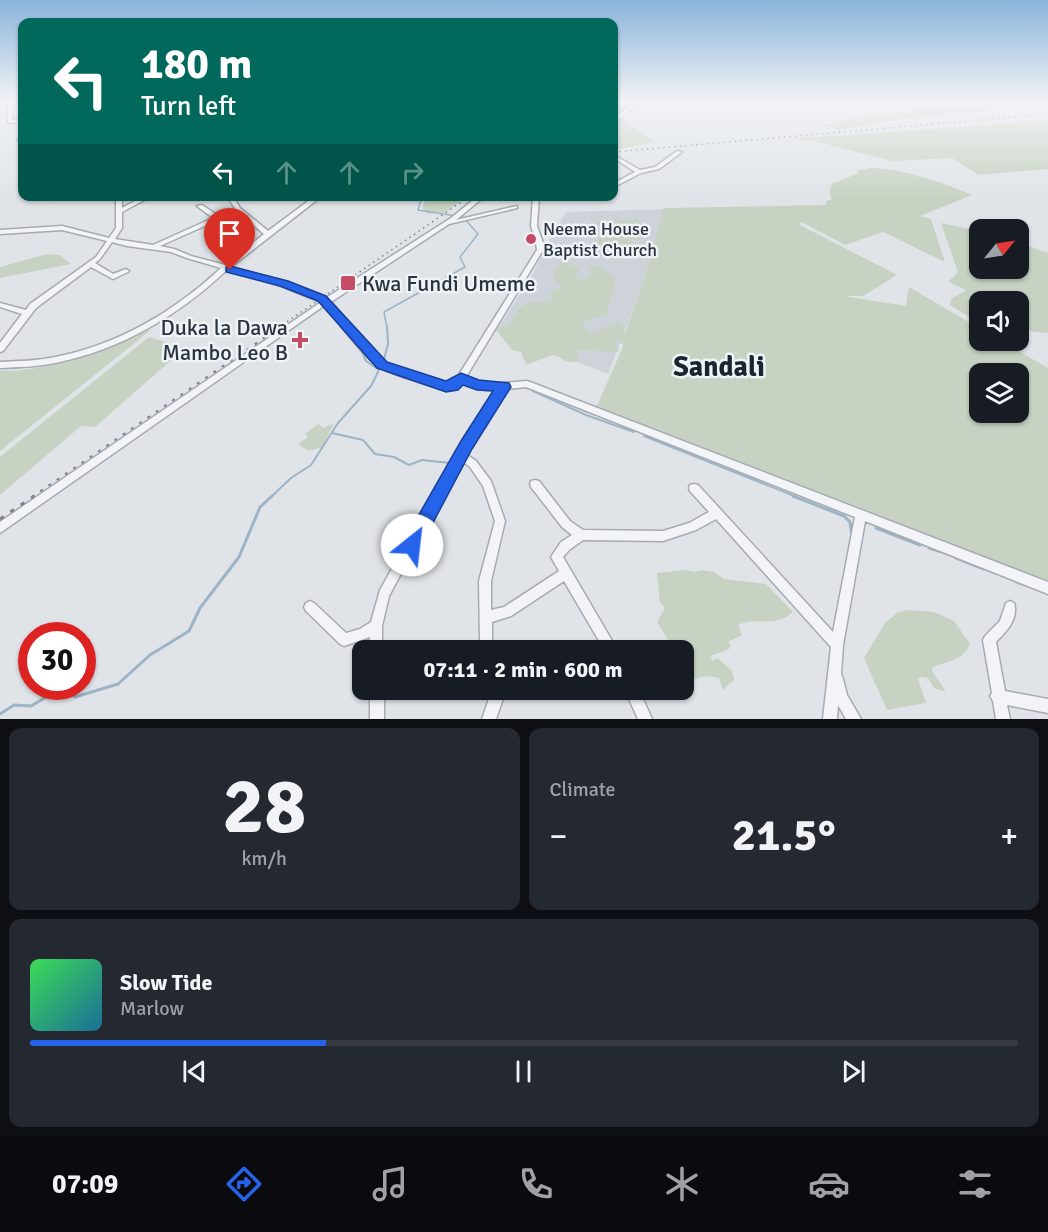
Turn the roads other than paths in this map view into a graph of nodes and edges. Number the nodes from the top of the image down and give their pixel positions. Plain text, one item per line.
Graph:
1 (679, 152) dead end
2 (618, 159) edge
3 (639, 172) junction
4 (618, 183) edge
5 (119, 201) edge
6 (139, 201) edge
7 (233, 201) edge
8 (312, 201) edge
9 (475, 201) edge
10 (537, 201) edge
11 (200, 206) dead end
12 (515, 207) dead end
13 (118, 212) junction
14 (445, 224) junction
15 (0, 232) edge
16 (268, 234) junction
17 (109, 241) junction
18 (155, 246) junction
19 (91, 264) junction
20 (226, 268) junction
21 (126, 271) dead end
22 (326, 301) junction
23 (0, 305) edge
24 (26, 313) junction
25 (0, 349) edge
26 (0, 365) edge
27 (461, 378) junction
28 (504, 387) junction
29 (462, 456) junction
30 (535, 484) dead end
31 (694, 488) dead end
32 (718, 513) junction
33 (861, 516) junction
34 (0, 528) edge
35 (581, 535) junction
36 (566, 573) junction
37 (1048, 588) edge
38 (310, 607) dead end
39 (1010, 607) dead end
40 (486, 618) junction
41 (376, 626) junction
42 (376, 640) edge
43 (485, 640) edge
44 (606, 640) edge
45 (837, 645) junction
46 (834, 673) junction
47 (997, 696) junction
48 (377, 700) edge
49 (496, 700) edge
50 (636, 700) edge
51 (1048, 706) edge
52 (377, 719) edge
53 (489, 719) edge
54 (645, 719) edge
55 (830, 719) edge
56 (854, 719) edge
57 (1003, 719) edge

1 - 3 street
2 - 3 street
3 - 4 street
5 - 13 street
6 - 13 street
7 - 16 street
8 - 16 street
9 - 14 street
10 - 27 street
11 - 18 street
12 - 14 street
13 - 17 street
14 - 22 street
15 - 17 street
16 - 20 street
17 - 18 street
17 - 19 street
18 - 20 street
19 - 21 street
19 - 24 street
20 - 22 street
20 - 26 street
22 - 27 street
22 - 34 street
23 - 24 street
24 - 25 street
27 - 28 street
28 - 29 street
28 - 33 street
29 - 40 street
29 - 41 street
30 - 35 street
31 - 32 street
32 - 35 street
32 - 45 street
33 - 37 street
33 - 45 street
35 - 36 street
36 - 40 street
36 - 44 street
38 - 41 street
39 - 47 street
40 - 43 street
41 - 42 street
45 - 46 street
46 - 55 street
46 - 56 street
47 - 51 street
47 - 57 street
48 - 52 street
49 - 53 street
50 - 54 street

